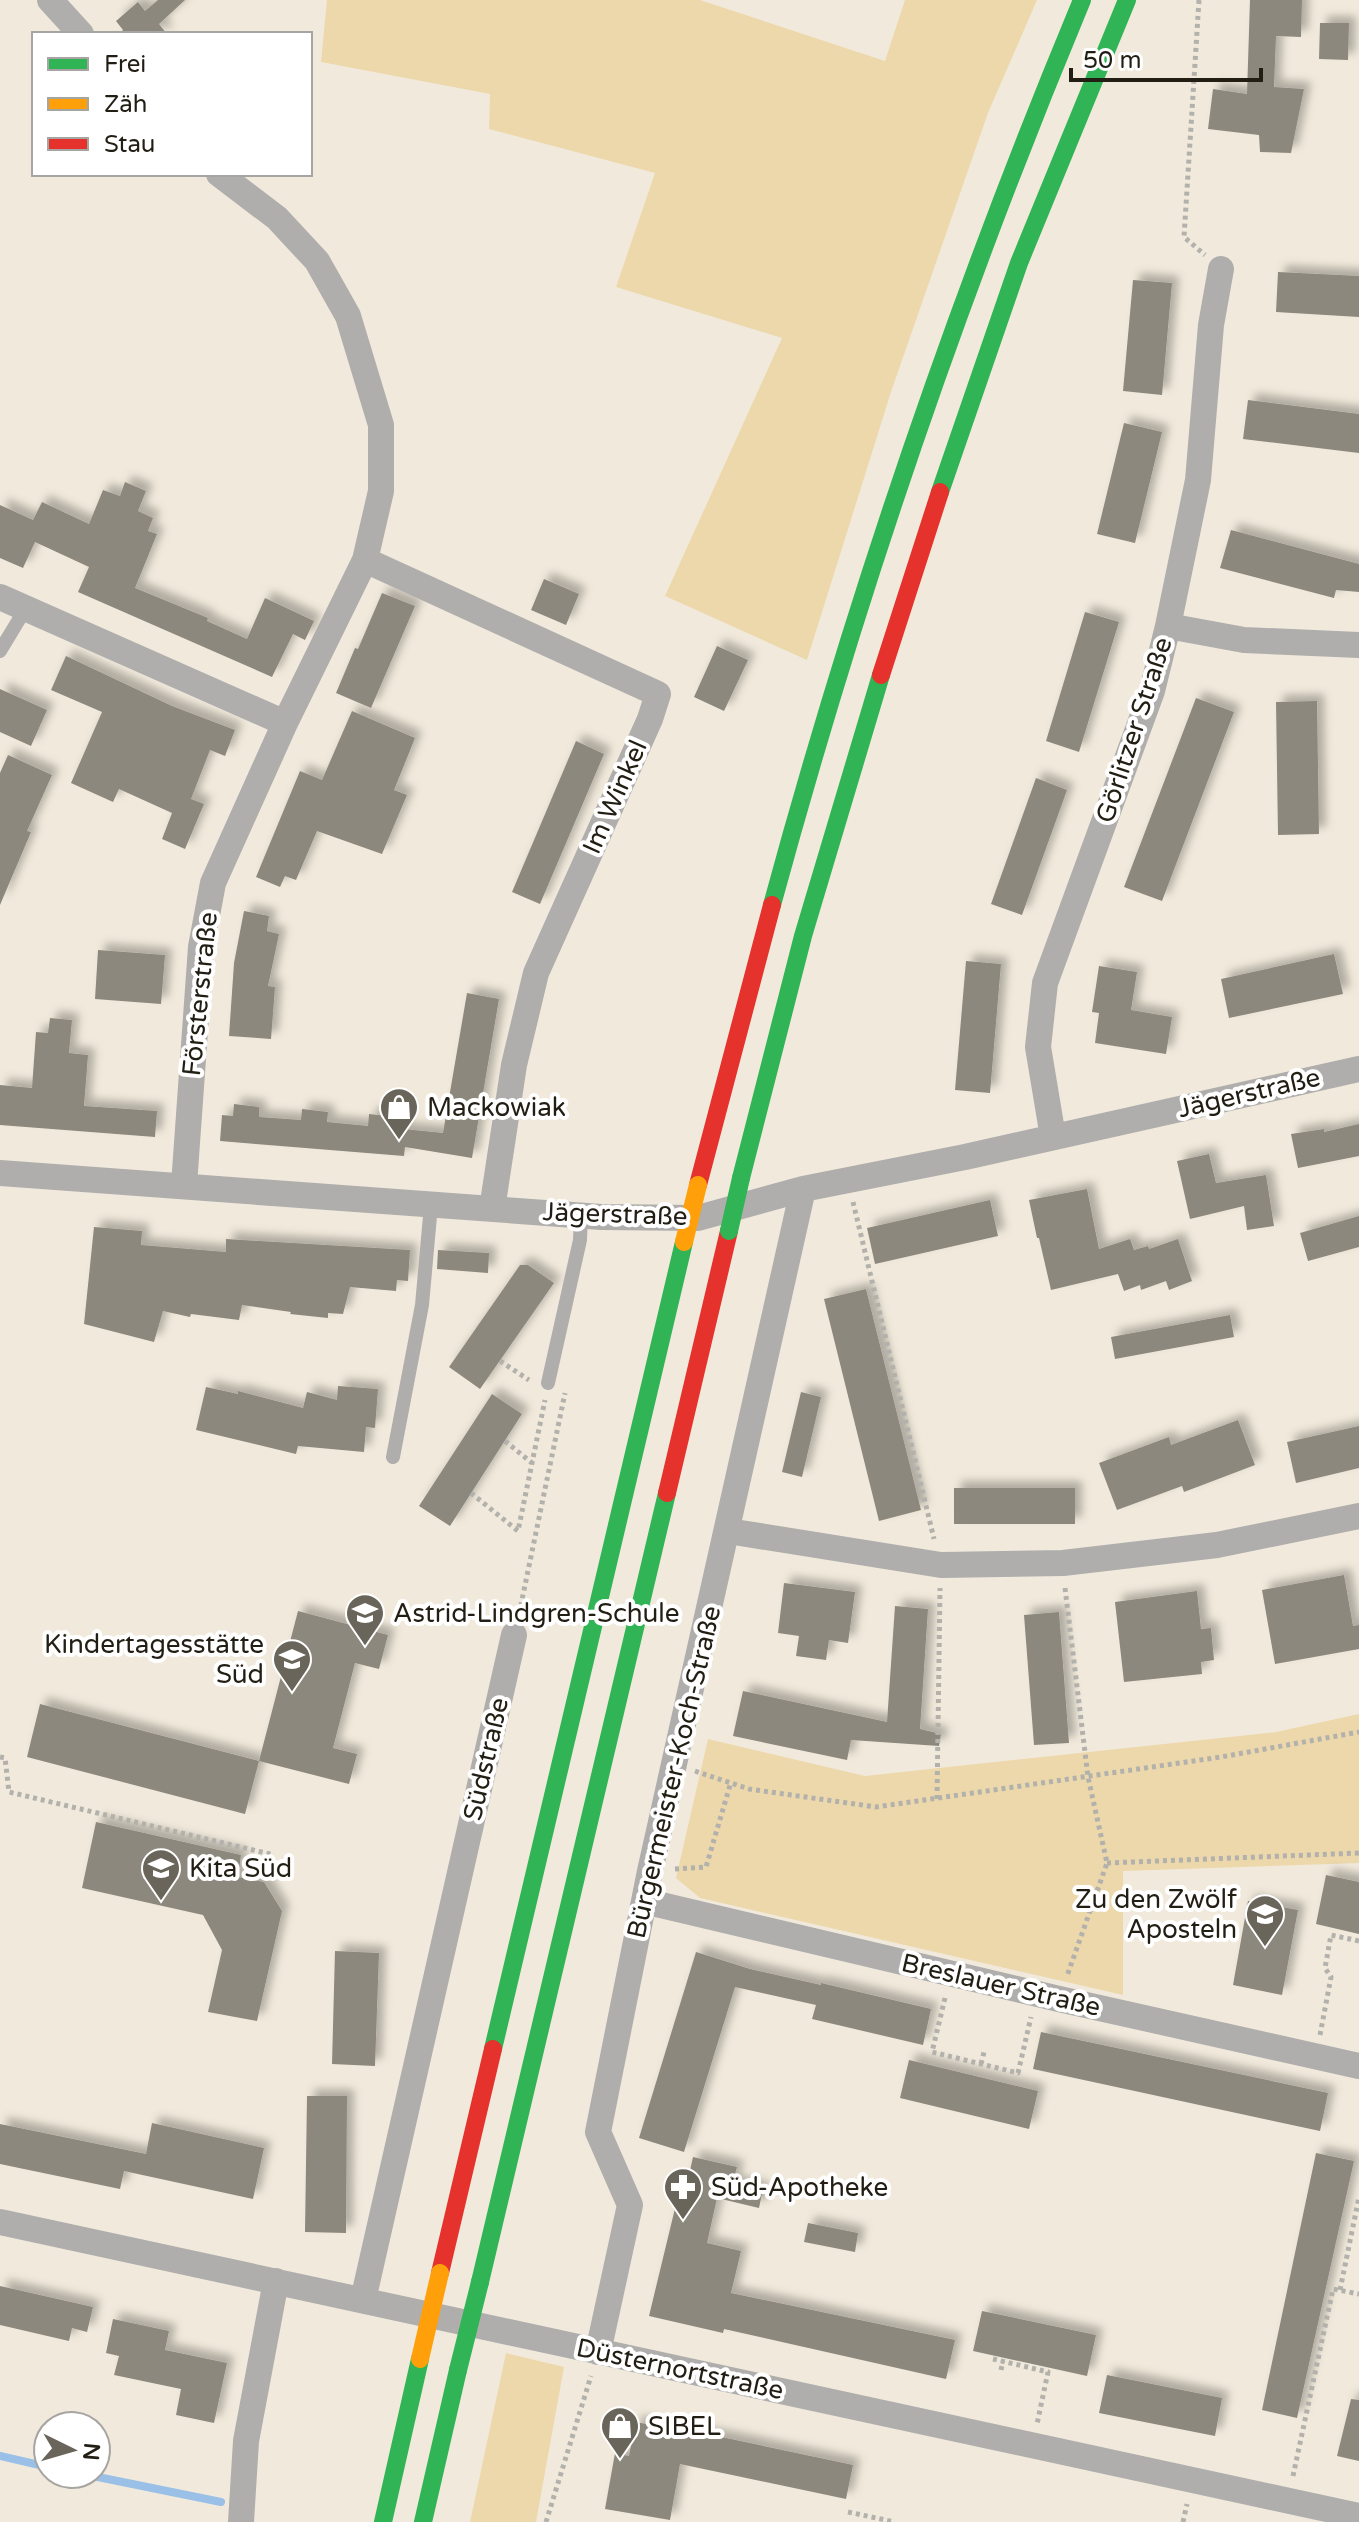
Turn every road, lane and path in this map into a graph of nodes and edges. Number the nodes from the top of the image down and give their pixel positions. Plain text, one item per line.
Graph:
1 (50, 0) edge
2 (1082, 0) edge
3 (1127, 0) edge
4 (1199, 0) edge
5 (79, 32) edge
6 (222, 176) edge
7 (1221, 269) joint
8 (365, 560) junction
9 (0, 597) edge
10 (26, 608) junction
11 (1168, 626) junction
12 (1359, 645) edge
13 (0, 651) edge
14 (285, 723) junction
15 (1359, 1069) edge
16 (1053, 1137) junction
17 (0, 1173) edge
18 (847, 1180) junction
19 (184, 1185) junction
20 (803, 1189) junction
21 (431, 1205) junction
22 (492, 1209) junction
23 (581, 1215) junction
24 (500, 1361) dead end
25 (547, 1388) junction
26 (565, 1393) dead end
27 (505, 1441) dead end
28 (393, 1457) dead end
29 (532, 1463) junction
30 (471, 1493) dead end
31 (1359, 1516) edge
32 (728, 1531) junction
33 (1063, 1563) junction
34 (941, 1565) junction
35 (514, 1635) joint
36 (1359, 1732) edge
37 (0, 1757) edge
38 (675, 1764) junction
39 (1088, 1777) junction
40 (731, 1782) junction
41 (937, 1799) junction
42 (1359, 1853) edge
43 (274, 1855) dead end
44 (1107, 1863) junction
45 (650, 1871) junction
46 (644, 1901) junction
47 (1359, 1941) edge
48 (951, 1973) junction
49 (1048, 1996) junction
50 (984, 2052) dead end
51 (1316, 2056) junction
52 (981, 2064) junction
53 (1359, 2066) edge
54 (1359, 2197) edge
55 (0, 2222) edge
56 (276, 2281) junction
57 (1340, 2290) junction
58 (1359, 2294) edge
59 (363, 2300) junction
60 (598, 2352) junction
61 (993, 2359) dead end
62 (1003, 2361) junction
63 (1001, 2370) dead end
64 (1033, 2445) junction
65 (1288, 2500) junction
66 (848, 2512) dead end
67 (1359, 2516) edge
68 (241, 2522) edge
69 (383, 2522) edge
70 (423, 2522) edge
71 (546, 2522) edge
72 (895, 2522) edge

1 - 5 street
2 - 69 highway, bridge
3 - 70 highway, bridge
4 - 7 path
6 - 8 street, Försterstraße
7 - 11 street, Görlitzer Straße
8 - 14 street, Försterstraße
8 - 22 street, Im Winkel
9 - 10 street
10 - 13 lane
10 - 14 street
11 - 12 street
11 - 16 street, Görlitzer Straße
14 - 19 street, Försterstraße
15 - 16 street, Jägerstraße
16 - 18 street, Jägerstraße
17 - 19 street, Jägerstraße
18 - 20 street, Jägerstraße
18 - 34 path
19 - 21 street, Jägerstraße
20 - 23 street, Jägerstraße
20 - 32 street, Bürgermeister-Koch-Straße
21 - 22 street, Jägerstraße
21 - 28 lane
22 - 23 street, Jägerstraße
23 - 25 lane
24 - 25 path
25 - 29 path
26 - 35 path
27 - 29 path
29 - 30 path
31 - 33 street
32 - 34 street
32 - 38 street, Bürgermeister-Koch-Straße
33 - 34 street
33 - 39 path
34 - 41 path
35 - 59 street, Südstraße
36 - 39 path
37 - 43 path
38 - 40 path
38 - 45 street, Bürgermeister-Koch-Straße
39 - 41 path
39 - 44 path
40 - 41 path
40 - 45 path
42 - 44 path
44 - 49 path
45 - 46 street, Bürgermeister-Koch-Straße
46 - 48 street, Breslauer Straße
46 - 60 street, Bürgermeister-Koch-Straße
47 - 51 path
48 - 49 street, Breslauer Straße
48 - 52 path
49 - 51 street, Breslauer Straße
49 - 52 path
50 - 52 path
51 - 53 street, Breslauer Straße
54 - 57 path
55 - 56 street, Düsternortstraße
56 - 59 street, Düsternortstraße
56 - 68 street
57 - 58 path
57 - 65 path
59 - 60 street, Düsternortstraße
60 - 64 street, Düsternortstraße
60 - 71 path
61 - 62 path
62 - 63 path
62 - 64 path
64 - 65 street, Düsternortstraße
65 - 67 street, Düsternortstraße
66 - 72 path

